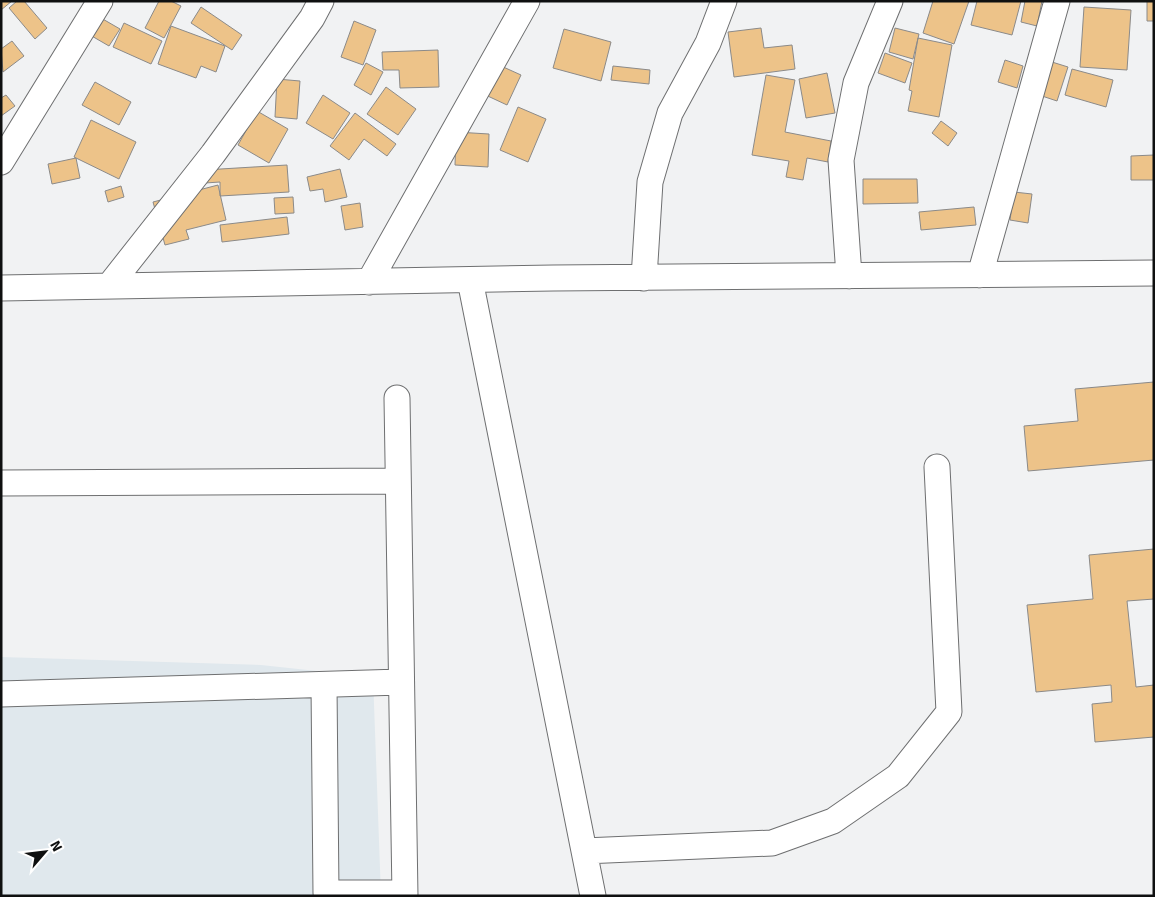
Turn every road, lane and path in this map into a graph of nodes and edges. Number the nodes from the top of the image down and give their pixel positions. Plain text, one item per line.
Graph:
1 (100, 1) edge
2 (322, 1) edge
3 (527, 1) edge
4 (724, 1) edge
5 (890, 1) edge
6 (1057, 1) edge
7 (1, 162) edge
8 (1154, 273) edge
9 (980, 275) junction
10 (849, 276) junction
11 (644, 278) junction
12 (470, 280) junction
13 (369, 282) junction
14 (109, 286) junction
15 (1, 288) edge
16 (397, 398) dead end
17 (937, 467) dead end
18 (398, 481) junction
19 (1, 483) edge
20 (401, 682) junction
21 (324, 685) junction
22 (1, 694) edge
23 (584, 851) junction
24 (405, 895) edge
25 (593, 896) edge

1 - 7 street
2 - 14 street
3 - 13 street
4 - 11 street
5 - 10 street
6 - 9 street
8 - 9 street
9 - 10 street
10 - 11 street
11 - 12 street
12 - 13 street
12 - 23 street
13 - 14 street
14 - 15 street
16 - 18 street
17 - 23 street
18 - 19 street
18 - 20 street
20 - 21 street
20 - 24 street
21 - 22 street
21 - 24 street
23 - 25 street

